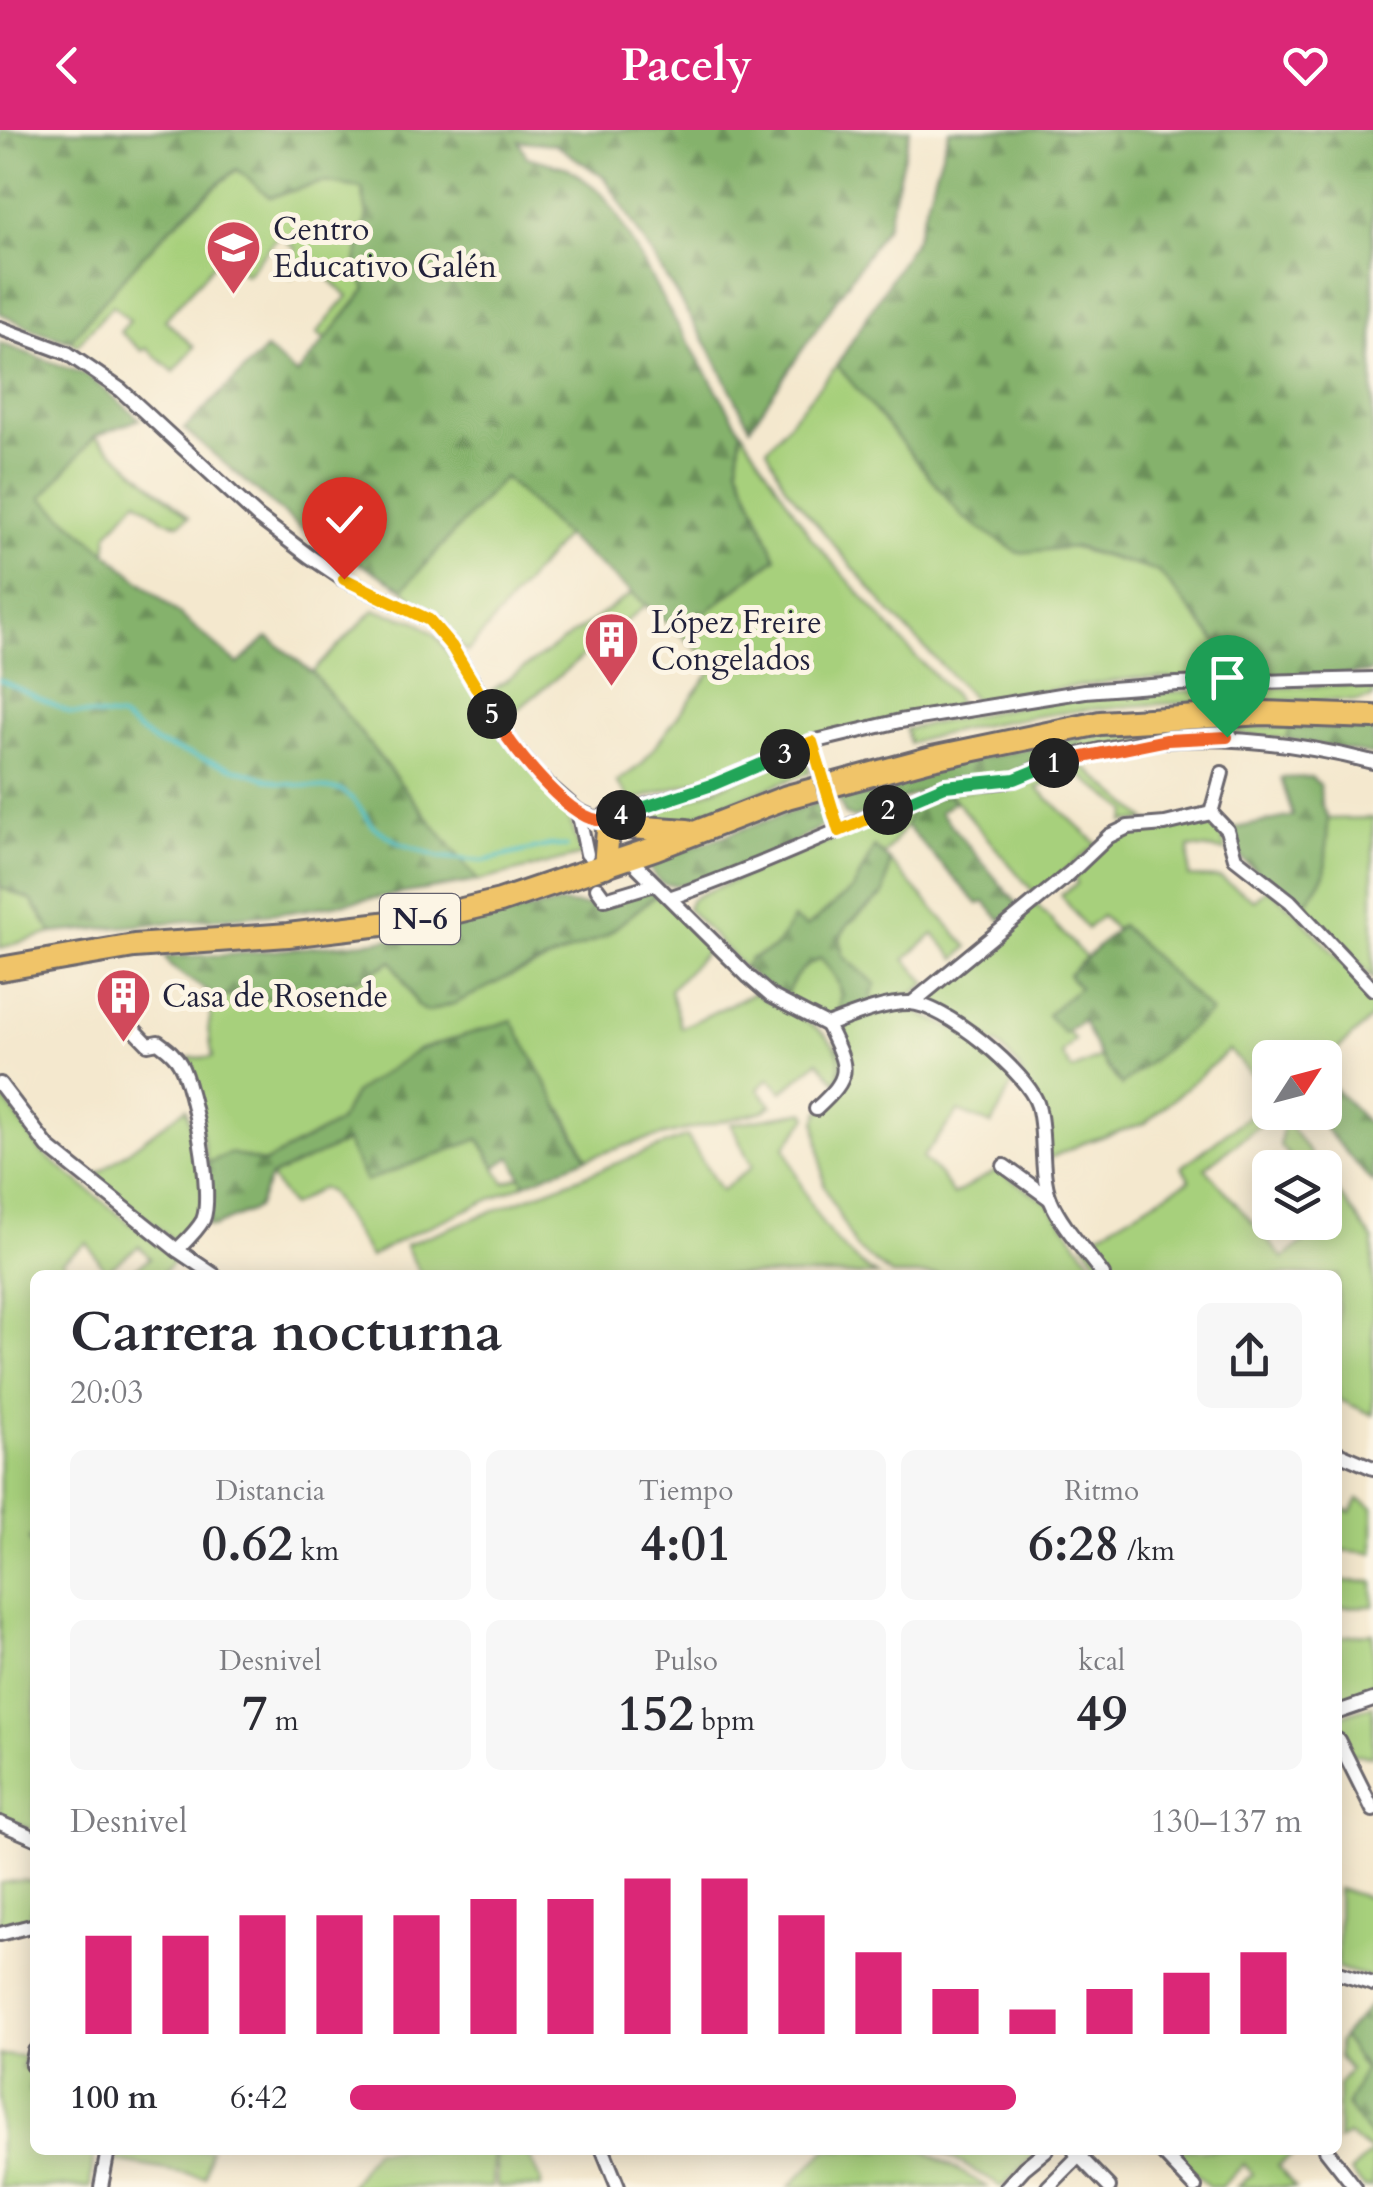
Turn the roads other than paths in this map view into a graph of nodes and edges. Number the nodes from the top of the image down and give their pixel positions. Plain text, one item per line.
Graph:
1 (0, 328) edge
2 (1373, 679) edge
3 (1367, 713) edge
4 (812, 742) junction
5 (1373, 762) edge
6 (1222, 773) dead end
7 (578, 811) junction
8 (1211, 813) junction
9 (614, 817) junction
10 (701, 830) junction
11 (839, 831) junction
12 (628, 858) junction
13 (596, 869) junction
14 (655, 884) junction
15 (672, 897) junction
16 (0, 969) edge
17 (1373, 989) edge
18 (912, 1003) junction
19 (121, 1016) dead end
20 (826, 1026) junction
21 (0, 1084) edge
22 (816, 1110) dead end
23 (1004, 1166) dead end
24 (1050, 1199) junction
25 (177, 1250) junction
26 (207, 1270) edge
27 (1100, 1270) edge
28 (1342, 1455) edge
29 (1373, 1468) edge
30 (1373, 1700) edge
31 (1342, 1711) edge
32 (1342, 1748) edge
33 (1373, 1810) edge
34 (0, 1823) edge
35 (30, 1836) edge
36 (30, 1926) edge
37 (0, 1934) edge
38 (1342, 1975) edge
39 (1373, 1984) edge
40 (107, 2155) edge
41 (605, 2155) edge
42 (1039, 2155) edge
43 (1076, 2155) edge
44 (1082, 2155) edge
45 (1165, 2155) edge
46 (1330, 2155) edge
47 (101, 2187) edge
48 (618, 2187) edge
49 (1007, 2187) edge
50 (1048, 2187) edge
51 (1109, 2187) edge
52 (1195, 2187) edge
53 (1356, 2187) edge

1 - 7 street
2 - 4 street
3 - 10 highway, N-6
4 - 9 street
4 - 11 street, bridge
5 - 11 street
6 - 8 street
7 - 9 street
7 - 13 street
8 - 17 street
8 - 18 street
9 - 10 highway
9 - 13 highway
10 - 12 highway, N-6
11 - 15 street
12 - 13 highway, N-6
12 - 14 street
13 - 14 street
13 - 16 highway, N-6
14 - 15 street
15 - 20 street
18 - 20 street
18 - 24 street
19 - 25 street
20 - 22 street
21 - 25 street
23 - 24 street
24 - 27 street
25 - 26 street
28 - 29 street
30 - 31 street
32 - 33 street
34 - 35 street
36 - 37 street
38 - 39 street
40 - 47 street
41 - 48 street
42 - 49 street
43 - 50 street
44 - 51 street
45 - 52 street
46 - 53 street

